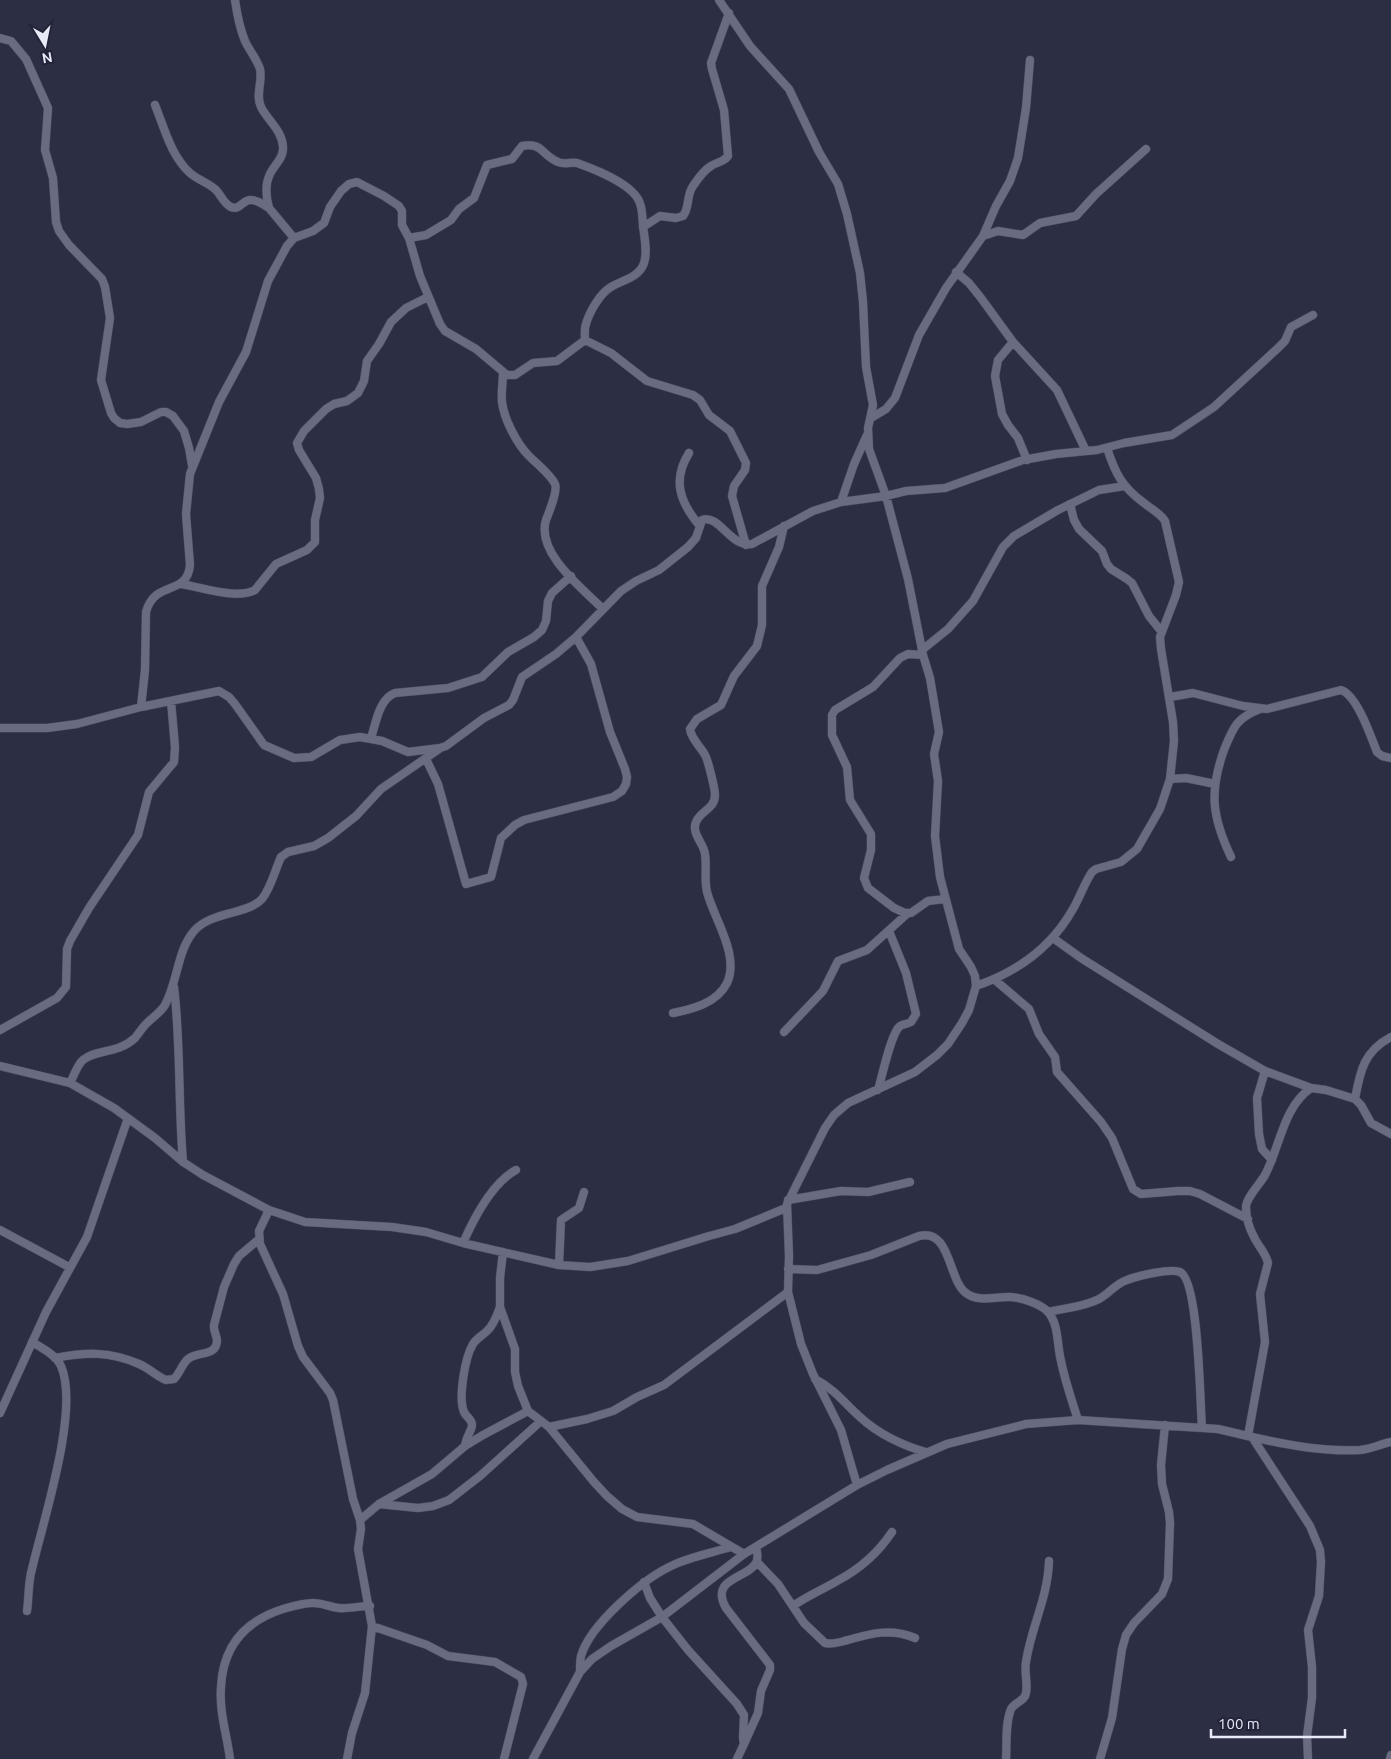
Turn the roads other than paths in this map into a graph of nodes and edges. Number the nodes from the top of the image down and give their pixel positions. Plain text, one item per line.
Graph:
1 (235, 0) edge
2 (719, 0) edge
3 (729, 13) junction
4 (0, 38) edge
5 (1030, 60) dead end
6 (155, 105) dead end
7 (1146, 149) dead end
8 (269, 208) junction
9 (643, 227) junction
10 (982, 236) junction
11 (294, 238) junction
12 (409, 238) junction
13 (956, 272) junction
14 (428, 297) junction
15 (1313, 315) dead end
16 (585, 340) junction
17 (1013, 342) junction
18 (503, 372) junction
19 (871, 418) junction
20 (868, 433) junction
21 (1107, 448) junction
22 (1086, 451) junction
23 (689, 454) dead end
24 (1027, 460) junction
25 (192, 467) junction
26 (1125, 486) junction
27 (886, 496) junction
28 (841, 502) junction
29 (1070, 504) junction
30 (699, 525) junction
31 (784, 526) junction
32 (746, 545) junction
33 (571, 576) junction
34 (181, 584) junction
35 (603, 609) junction
36 (1161, 631) junction
37 (576, 637) junction
38 (923, 652) junction
39 (1170, 697) junction
40 (171, 701) junction
41 (141, 707) junction
42 (1262, 709) junction
43 (0, 728) edge
44 (371, 738) junction
45 (440, 748) junction
46 (1391, 758) edge
47 (426, 759) junction
48 (1170, 779) junction
49 (1215, 784) junction
50 (1231, 857) dead end
51 (945, 899) junction
52 (908, 913) junction
53 (889, 932) junction
54 (1053, 938) junction
55 (995, 980) junction
56 (173, 984) junction
57 (976, 986) junction
58 (673, 1013) dead end
59 (0, 1030) edge
60 (784, 1032) dead end
61 (1391, 1037) edge
62 (0, 1066) edge
63 (1265, 1071) junction
64 (70, 1083) junction
65 (1311, 1088) junction
66 (878, 1090) junction
67 (1355, 1099) junction
68 (128, 1118) junction
69 (1391, 1134) edge
70 (1272, 1160) junction
71 (183, 1162) junction
72 (516, 1170) dead end
73 (910, 1182) dead end
74 (584, 1192) dead end
75 (787, 1204) junction
76 (269, 1210) junction
77 (1248, 1219) junction
78 (0, 1230) edge
79 (258, 1240) junction
80 (463, 1243) junction
81 (503, 1252) junction
82 (558, 1265) junction
83 (69, 1267) junction
84 (788, 1269) junction
85 (788, 1292) junction
86 (500, 1307) junction
87 (1048, 1312) junction
88 (32, 1342) junction
89 (55, 1358) junction
90 (815, 1379) junction
91 (528, 1411) junction
92 (0, 1413) edge
93 (1078, 1420) junction
94 (541, 1421) junction
95 (1165, 1425) junction
96 (549, 1427) junction
97 (1202, 1428) junction
98 (1250, 1436) junction
99 (1391, 1442) edge
100 (466, 1446) junction
101 (926, 1452) junction
102 (857, 1486) junction
103 (379, 1504) junction
104 (360, 1520) junction
105 (892, 1532) dead end
106 (732, 1547) junction
107 (756, 1547) junction
108 (744, 1554) junction
109 (1049, 1561) dead end
110 (757, 1562) junction
111 (644, 1582) junction
112 (370, 1606) junction
113 (793, 1606) junction
114 (27, 1611) dead end
115 (662, 1616) junction
116 (372, 1626) junction
117 (915, 1638) dead end
118 (580, 1672) junction
119 (744, 1744) junction
120 (1391, 1755) edge
121 (230, 1759) edge
122 (347, 1759) edge
123 (504, 1759) edge
124 (533, 1759) edge
125 (737, 1759) edge
126 (1006, 1759) edge
127 (1100, 1759) edge
128 (1308, 1759) edge
129 (1390, 1759) edge

1 - 8 street
2 - 3 street
3 - 9 street
3 - 19 street
4 - 25 street
5 - 10 street
6 - 8 street
7 - 10 street
8 - 11 street
9 - 12 street
9 - 16 street
10 - 13 street
11 - 12 street
11 - 25 street
12 - 14 street
13 - 17 street
13 - 19 street
14 - 18 street
14 - 34 street
15 - 21 street
16 - 18 street
16 - 32 street
17 - 22 street
17 - 24 street
18 - 33 street
19 - 20 street
20 - 27 street
20 - 28 street
21 - 22 street
21 - 26 street
22 - 24 street
23 - 30 street
24 - 27 street
25 - 34 street
26 - 29 street
26 - 36 street
27 - 28 street
27 - 38 street
28 - 31 street
29 - 36 street
29 - 38 street
30 - 32 street
30 - 35 street
31 - 32 street
31 - 58 street
33 - 35 street
33 - 44 street
34 - 41 street
35 - 37 street
36 - 39 street
37 - 45 street
37 - 47 street
38 - 51 street
38 - 52 street
39 - 42 street
39 - 48 street
40 - 41 street
40 - 44 street
40 - 59 street
41 - 43 street
42 - 46 street
42 - 49 street
44 - 45 street
45 - 47 street
47 - 56 street
48 - 49 street
48 - 54 street
49 - 50 street
51 - 52 street
51 - 57 street
52 - 53 street
53 - 60 street
53 - 66 street
54 - 55 street
54 - 63 street
55 - 57 street
55 - 77 street
56 - 64 street
56 - 71 street
57 - 66 street
61 - 67 street
62 - 64 street
63 - 65 street
63 - 70 street
64 - 68 street
65 - 67 street
65 - 70 street
66 - 75 street
67 - 69 street
68 - 71 street
68 - 83 street
70 - 77 street
71 - 76 street
72 - 80 street
73 - 75 street
74 - 82 street
75 - 82 street
75 - 84 street
76 - 79 street
76 - 80 street
77 - 98 street
78 - 83 street
79 - 89 street
79 - 104 street
80 - 81 street
81 - 82 street
81 - 86 street
83 - 88 street
84 - 85 street
84 - 87 street
85 - 90 street
85 - 96 street
86 - 91 street
86 - 100 street
87 - 93 street
87 - 97 street
88 - 89 street
88 - 92 street
89 - 114 street
90 - 101 street
90 - 102 street
91 - 94 street
91 - 100 street
93 - 95 street
93 - 101 street
94 - 96 street
94 - 103 street
95 - 97 street
95 - 127 street
96 - 106 street
97 - 98 street
98 - 99 street
98 - 128 street
100 - 103 street
101 - 102 street
102 - 107 street
103 - 104 street
104 - 112 street
105 - 113 street
106 - 108 street
106 - 111 street
107 - 108 street
107 - 110 street
108 - 115 street
109 - 126 street
110 - 113 street
110 - 119 street
111 - 115 street
111 - 118 street
112 - 116 street
112 - 121 street
113 - 117 street
115 - 118 street
115 - 119 street
116 - 122 street
116 - 123 street
118 - 124 street
119 - 125 street
120 - 129 street

